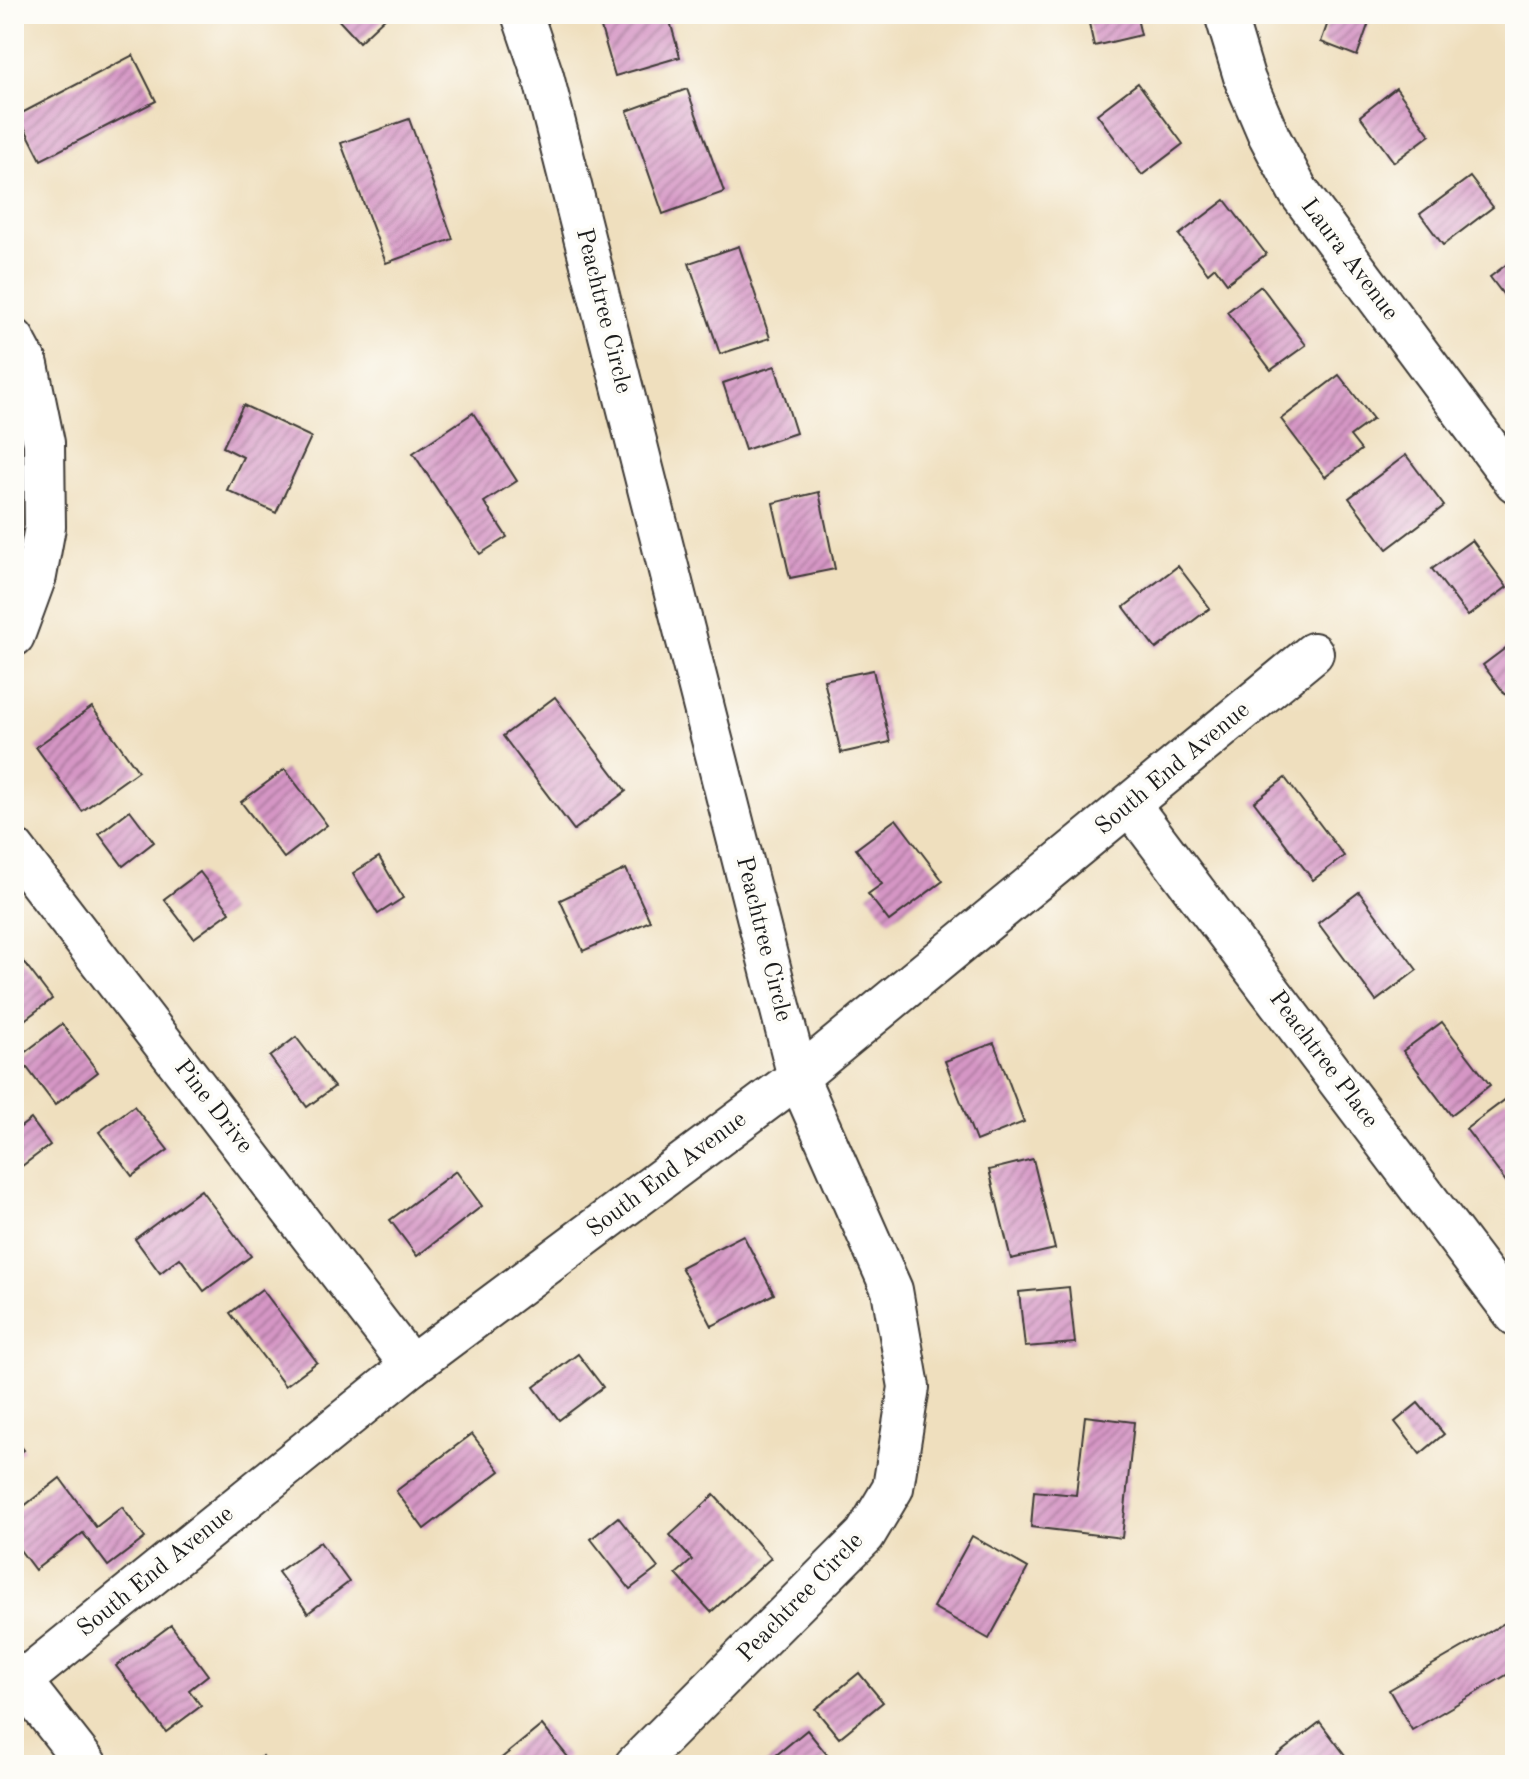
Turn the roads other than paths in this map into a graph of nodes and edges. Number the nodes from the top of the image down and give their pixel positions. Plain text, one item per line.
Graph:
1 (522, 14) edge
2 (1225, 14) edge
3 (14, 339) edge
4 (1515, 482) edge
5 (14, 636) edge
6 (1313, 653) dead end
7 (1130, 805) junction
8 (14, 849) edge
9 (798, 1077) junction
10 (1515, 1315) edge
11 (411, 1366) junction
12 (16, 1680) edge
13 (87, 1765) edge
14 (635, 1765) edge

1 - 9 street, Peachtree Circle
2 - 4 street, Laura Avenue
3 - 5 street
6 - 7 street, South End Avenue
7 - 9 street, South End Avenue
7 - 10 street, Peachtree Place
8 - 11 street, Pine Drive
9 - 11 street, South End Avenue
9 - 14 street, Peachtree Circle
11 - 12 street, South End Avenue
12 - 13 street

